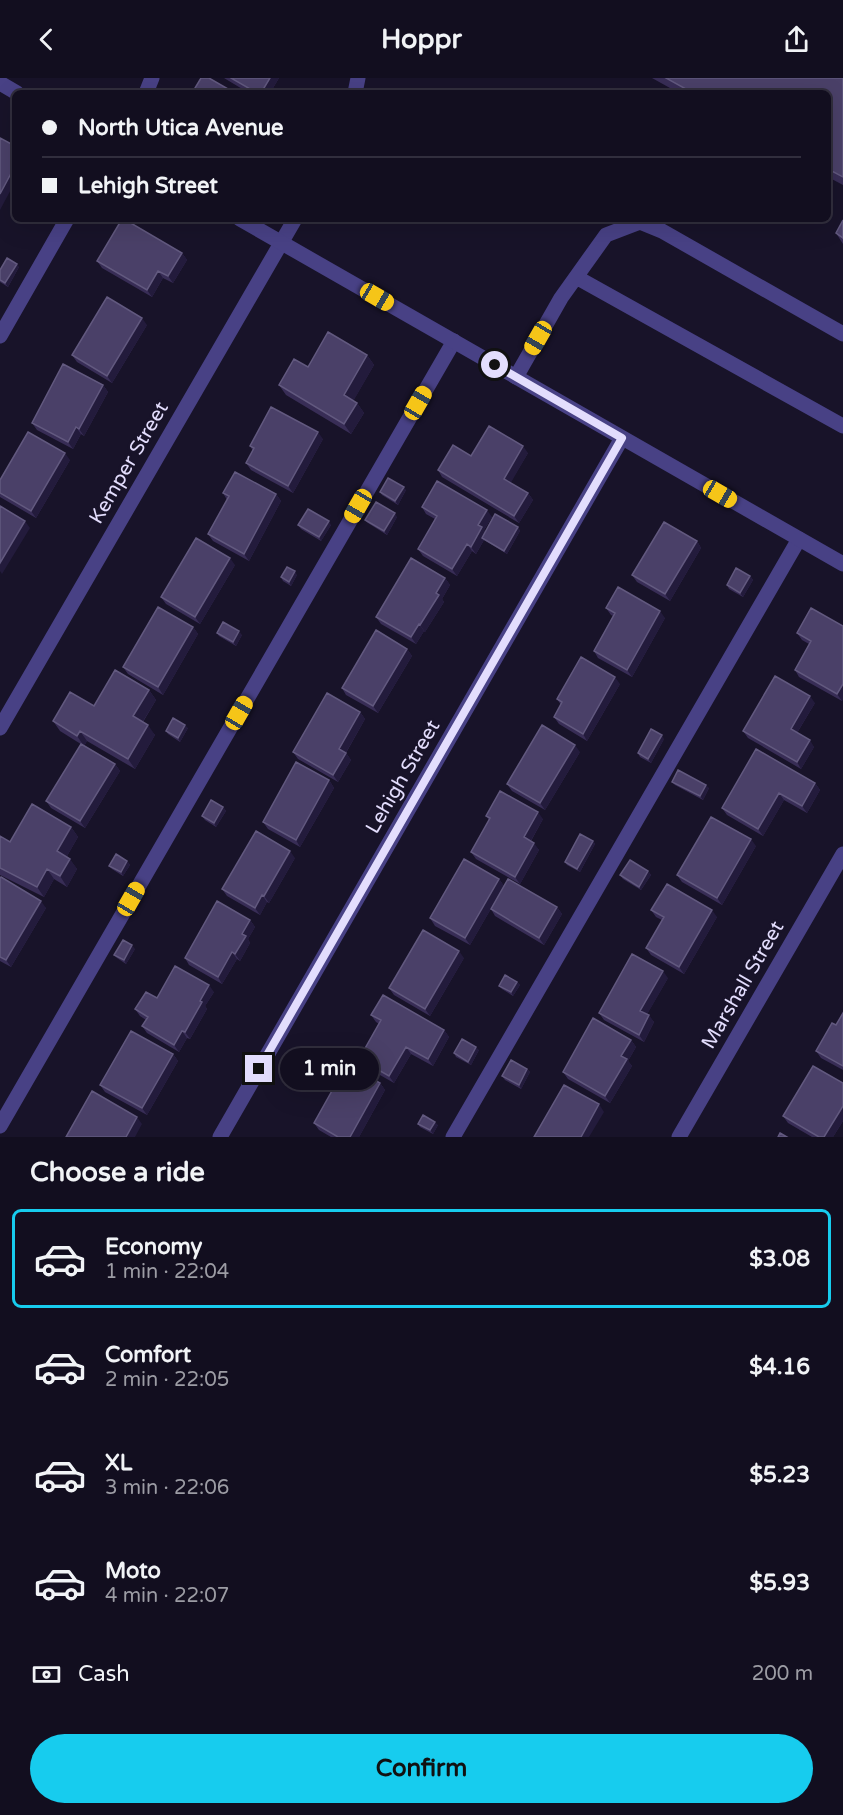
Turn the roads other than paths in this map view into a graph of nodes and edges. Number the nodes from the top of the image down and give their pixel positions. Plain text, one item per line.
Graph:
1 (65, 222) edge
2 (245, 222) edge
3 (293, 222) edge
4 (281, 243) junction
5 (576, 277) junction
6 (843, 334) edge
7 (0, 336) edge
8 (454, 341) junction
9 (516, 377) junction
10 (843, 426) edge
11 (622, 438) junction
12 (799, 539) junction
13 (843, 564) edge
14 (0, 728) edge
15 (843, 854) edge
16 (0, 1126) edge
17 (227, 1135) edge
18 (453, 1137) edge
19 (680, 1137) edge

1 - 7 street
2 - 4 street
3 - 4 street, Kemper Street
4 - 8 street
4 - 14 street, Kemper Street
5 - 6 street
5 - 9 street
5 - 10 street
8 - 9 street
8 - 16 street
9 - 11 street
11 - 12 street
11 - 17 street, Lehigh Street
12 - 13 street
12 - 18 street
15 - 19 street, Marshall Street

